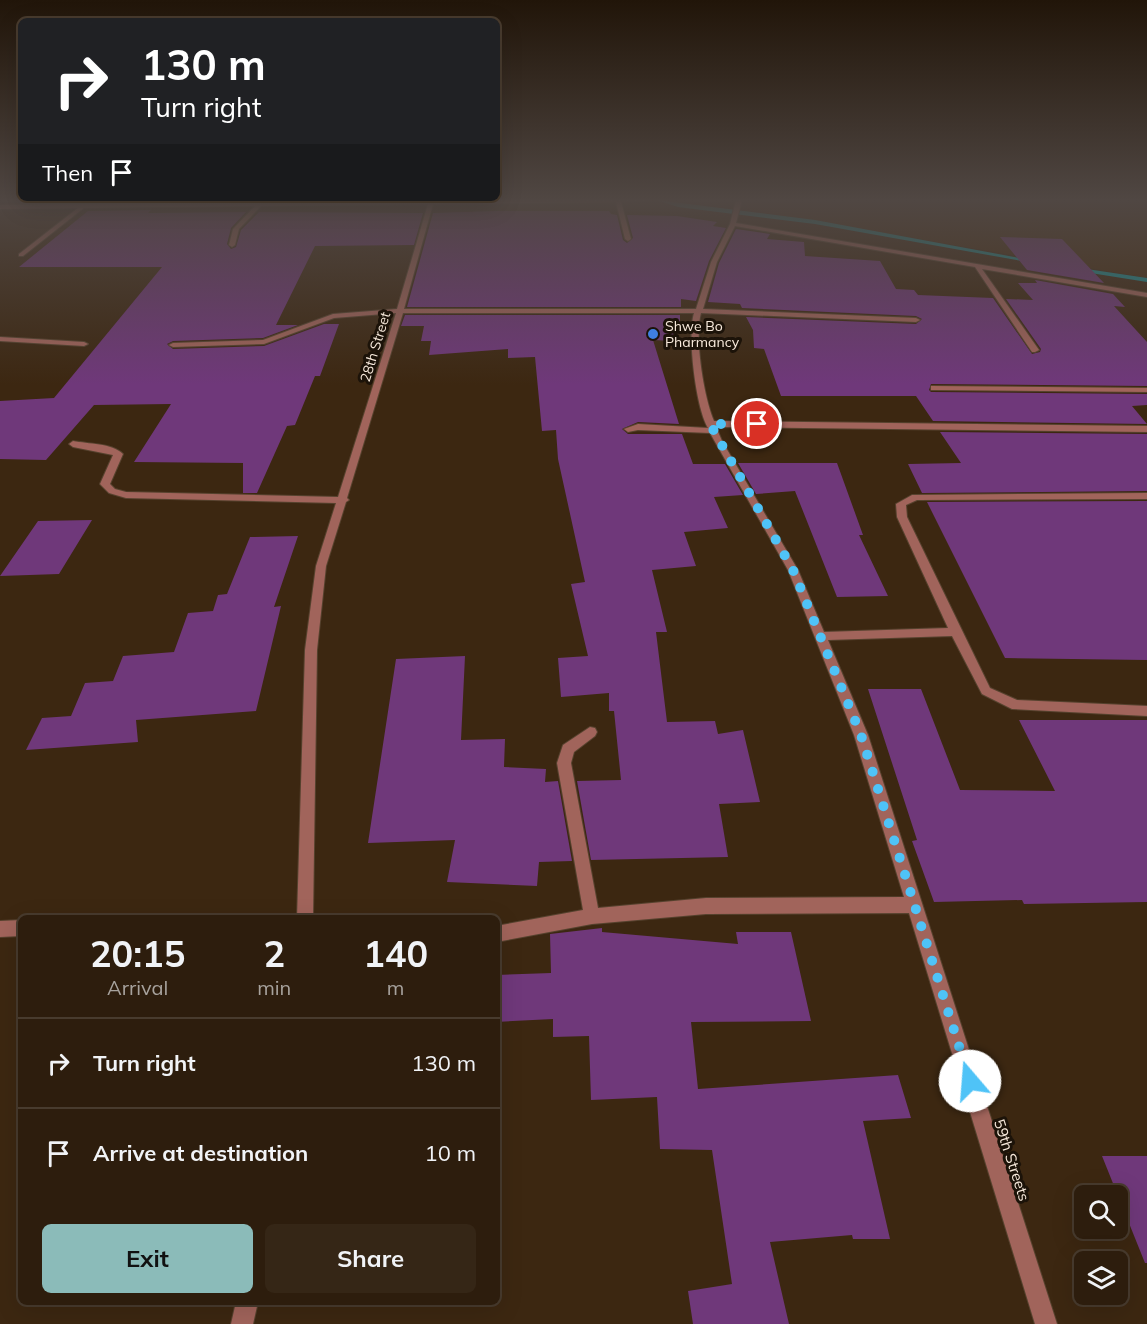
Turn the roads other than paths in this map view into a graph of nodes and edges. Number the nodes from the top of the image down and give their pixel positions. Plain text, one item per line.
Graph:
1 (414, 262) edge
2 (714, 262) edge
3 (955, 262) edge
4 (978, 267) junction
5 (1147, 295) edge
6 (699, 311) junction
7 (400, 312) junction
8 (916, 320) dead end
9 (0, 339) edge
10 (84, 344) dead end
11 (173, 345) dead end
12 (1035, 351) dead end
13 (934, 388) dead end
14 (1147, 390) edge
15 (712, 427) junction
16 (628, 429) dead end
17 (1147, 429) edge
18 (74, 444) dead end
19 (1147, 496) edge
20 (344, 500) junction
21 (956, 632) junction
22 (820, 636) junction
23 (1147, 711) edge
24 (590, 732) dead end
25 (914, 904) junction
26 (304, 915) edge
27 (592, 916) junction
28 (18, 928) edge
29 (0, 929) edge
30 (500, 933) edge
31 (246, 1305) edge
32 (242, 1324) edge
33 (1046, 1324) edge

1 - 7 street, 28th Street
2 - 6 street, 59th Streets
3 - 4 street
4 - 5 street
4 - 12 street
6 - 7 street
6 - 8 street
6 - 15 street, 59th Streets
7 - 11 street
7 - 20 street, 28th Street
9 - 10 street
13 - 14 street
15 - 16 street
15 - 17 street
15 - 22 street, 59th Streets
18 - 20 street
19 - 21 street
20 - 26 street, 28th Street
21 - 22 street
21 - 23 street
22 - 25 street, 59th Streets
24 - 27 street
25 - 27 street
25 - 33 street, 59th Streets
27 - 30 street
28 - 29 street
31 - 32 street

